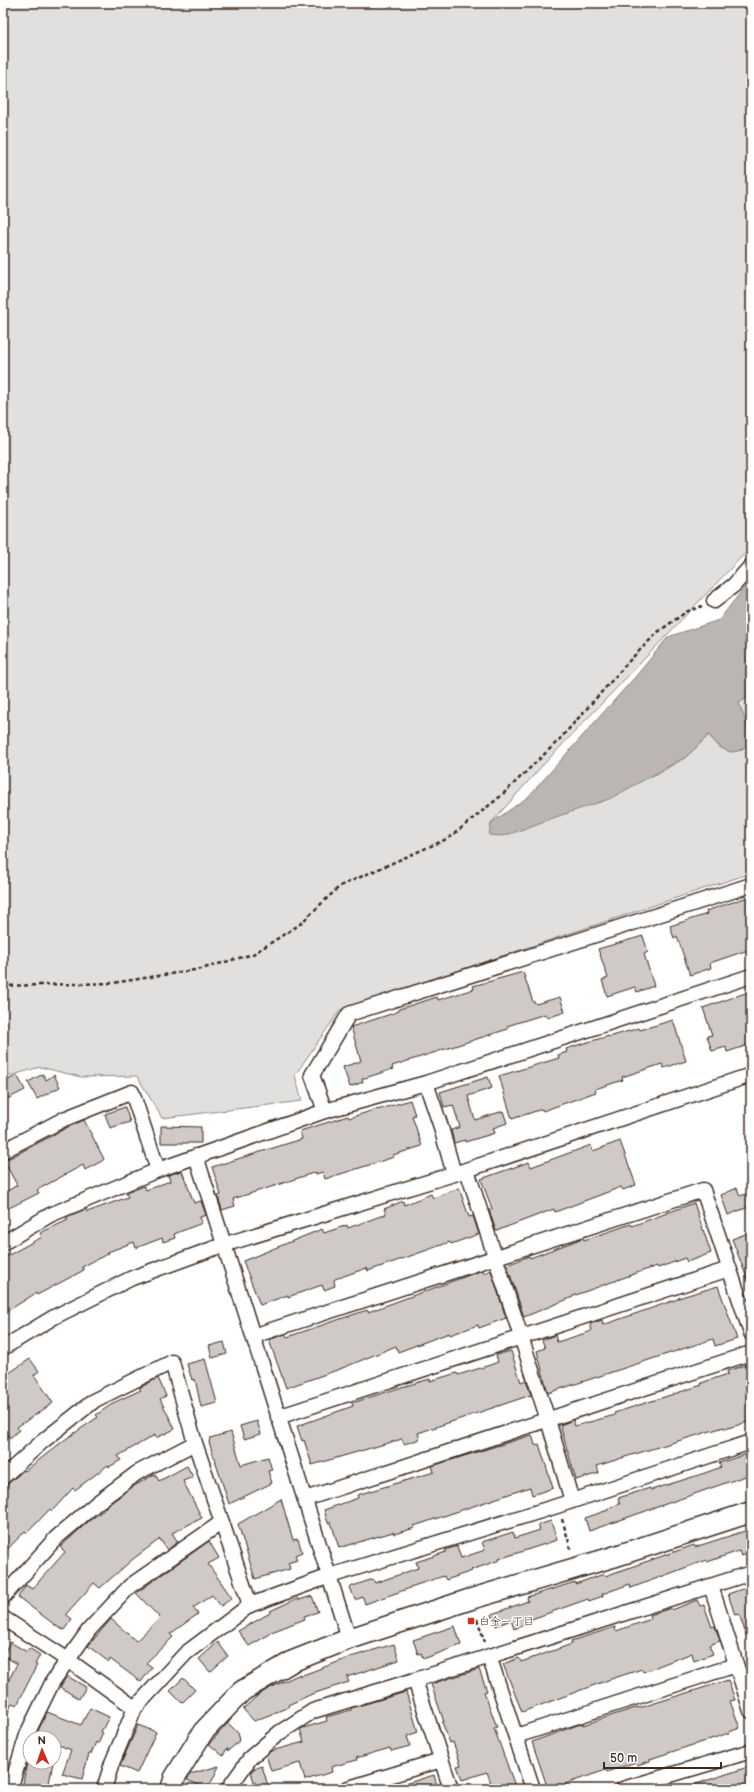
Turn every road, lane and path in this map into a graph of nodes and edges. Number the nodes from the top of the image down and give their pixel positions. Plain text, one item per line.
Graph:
1 (751, 566) edge
2 (714, 601) joint
3 (751, 885) edge
4 (751, 976) edge
5 (3, 986) edge
6 (751, 1075) edge
7 (426, 1083) junction
8 (325, 1111) junction
9 (3, 1151) edge
10 (196, 1156) junction
11 (158, 1170) junction
12 (460, 1172) junction
13 (3, 1244) edge
14 (223, 1245) junction
15 (495, 1257) junction
16 (729, 1268) junction
17 (751, 1333) edge
18 (253, 1336) junction
19 (521, 1337) junction
20 (5, 1343) edge
21 (751, 1354) edge
22 (278, 1417) junction
23 (548, 1420) junction
24 (751, 1442) edge
25 (195, 1443) junction
26 (3, 1477) edge
27 (305, 1499) junction
28 (572, 1501) junction
29 (751, 1512) edge
30 (562, 1521) dead end
31 (222, 1522) junction
32 (571, 1549) dead end
33 (751, 1573) edge
34 (330, 1576) junction
35 (711, 1586) junction
36 (3, 1597) edge
37 (250, 1605) junction
38 (3, 1618) edge
39 (478, 1619) dead end
40 (350, 1639) junction
41 (487, 1651) junction
42 (68, 1660) junction
43 (736, 1665) junction
44 (414, 1680) junction
45 (135, 1708) junction
46 (751, 1711) edge
47 (516, 1736) junction
48 (751, 1751) edge
49 (441, 1760) junction
50 (10, 1789) edge
51 (104, 1789) edge
52 (171, 1789) edge
53 (228, 1789) edge
54 (346, 1789) edge
55 (451, 1789) edge
56 (533, 1789) edge
57 (623, 1789) edge

1 - 2 street
2 - 5 path
3 - 8 street
4 - 7 street
6 - 12 street
7 - 8 street
7 - 12 street
8 - 10 street
9 - 11 street
10 - 11 street
10 - 14 street
11 - 13 street
12 - 14 street
12 - 15 street
14 - 18 street
14 - 20 street
15 - 16 street
15 - 18 street
15 - 19 street
16 - 17 street
16 - 19 street
18 - 22 street
19 - 22 street
19 - 23 street
21 - 23 street
22 - 27 street
23 - 27 street
23 - 28 street
24 - 28 street
25 - 26 street
25 - 31 street
25 - 36 street
27 - 34 street
28 - 34 street
29 - 40 street
30 - 32 path
31 - 37 street
31 - 42 street
33 - 35 street
34 - 37 street
34 - 40 street
35 - 41 street
35 - 43 street
37 - 45 street
38 - 42 street
39 - 41 path
40 - 52 street
41 - 44 street
41 - 47 street
42 - 45 street
42 - 50 street
43 - 46 street
43 - 47 street
44 - 49 street
44 - 53 street
45 - 51 street
47 - 56 street
48 - 57 street
49 - 54 street
49 - 55 street

